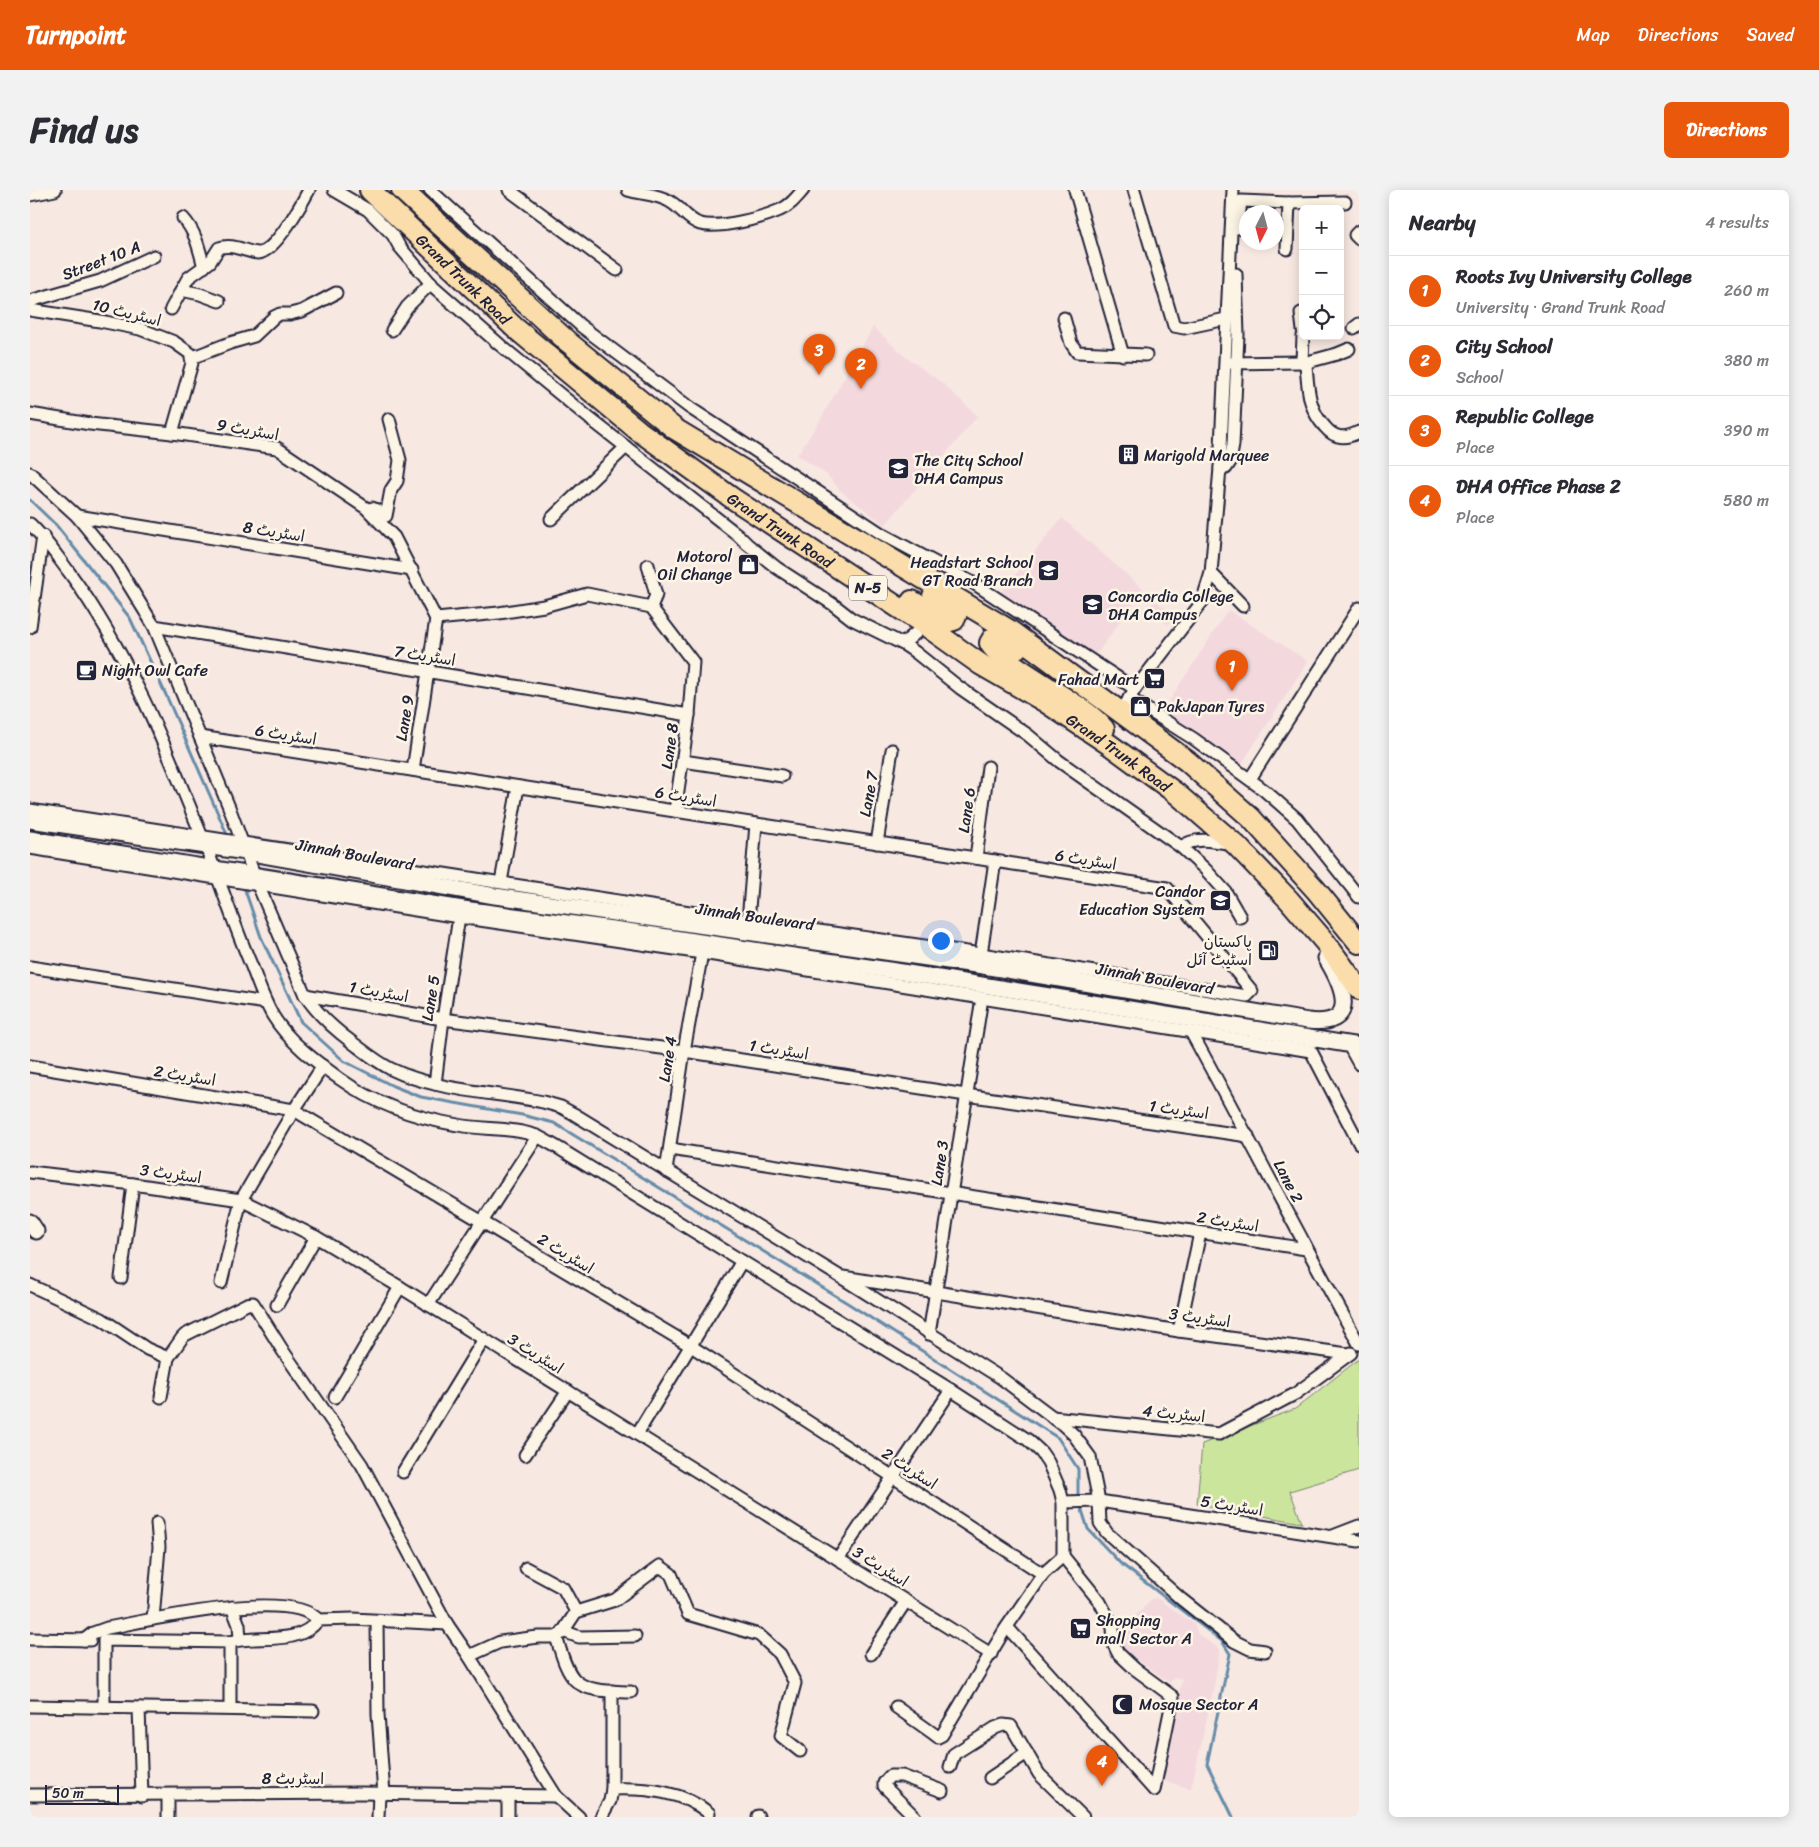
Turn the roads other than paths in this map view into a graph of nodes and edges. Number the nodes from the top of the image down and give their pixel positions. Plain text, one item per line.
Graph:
1 (55, 190) edge
2 (309, 190) edge
3 (334, 190) edge
4 (370, 190) edge
5 (402, 190) edge
6 (430, 190) edge
7 (509, 190) edge
8 (628, 190) edge
9 (803, 190) edge
10 (1075, 190) edge
11 (1134, 190) edge
12 (1233, 190) edge
13 (30, 196) edge
14 (1345, 202) dead end
15 (1290, 203) junction
16 (183, 218) dead end
17 (401, 231) junction
18 (1359, 231) edge
19 (1359, 239) edge
20 (1287, 249) dead end
21 (154, 256) dead end
22 (204, 267) junction
23 (617, 270) dead end
24 (431, 283) junction
25 (180, 290) junction
26 (336, 293) dead end
27 (30, 300) edge
28 (219, 301) dead end
29 (171, 308) dead end
30 (30, 310) edge
31 (1064, 318) dead end
32 (1226, 319) junction
33 (581, 326) junction
34 (392, 330) dead end
35 (1303, 340) edge
36 (568, 342) junction
37 (1349, 348) dead end
38 (1123, 354) junction
39 (1146, 355) dead end
40 (192, 358) junction
41 (1303, 362) junction
42 (1231, 363) junction
43 (30, 414) edge
44 (389, 419) dead end
45 (1359, 432) edge
46 (172, 433) junction
47 (626, 447) junction
48 (30, 473) edge
49 (366, 508) junction
50 (77, 516) junction
51 (551, 520) dead end
52 (30, 524) edge
53 (786, 534) junction
54 (43, 536) junction
55 (855, 538) junction
56 (648, 566) dead end
57 (412, 570) junction
58 (1211, 573) junction
59 (1243, 606) dead end
60 (651, 607) junction
61 (1359, 608) edge
62 (31, 610) edge
63 (436, 619) junction
64 (925, 625) junction
65 (154, 626) junction
66 (30, 627) edge
67 (903, 644) junction
68 (428, 672) junction
69 (1126, 702) junction
70 (689, 715) junction
71 (200, 737) junction
72 (892, 750) dead end
73 (1130, 759) junction
74 (683, 761) junction
75 (988, 767) dead end
76 (413, 770) junction
77 (782, 776) dead end
78 (1250, 779) junction
79 (518, 787) junction
80 (30, 810) edge
81 (676, 811) junction
82 (30, 820) edge
83 (756, 824) junction
84 (30, 839) edge
85 (204, 842) junction
86 (877, 843) junction
87 (1236, 845) junction
88 (1181, 847) junction
89 (30, 848) edge
90 (244, 848) junction
91 (976, 858) junction
92 (995, 861) junction
93 (216, 873) junction
94 (256, 879) junction
95 (501, 882) junction
96 (1359, 897) edge
97 (574, 900) junction
98 (1289, 900) junction
99 (460, 917) junction
100 (1240, 917) dead end
101 (748, 920) junction
102 (570, 928) junction
103 (1359, 942) edge
104 (702, 953) junction
105 (905, 954) junction
106 (981, 954) junction
107 (30, 967) edge
108 (902, 972) junction
109 (1052, 972) junction
110 (1359, 989) edge
111 (305, 994) junction
112 (982, 998) junction
113 (1049, 1002) junction
114 (266, 1003) junction
115 (1250, 1012) junction
116 (443, 1019) junction
117 (1258, 1030) junction
118 (1191, 1032) junction
119 (1353, 1045) edge
120 (684, 1051) junction
121 (1359, 1064) edge
122 (30, 1066) edge
123 (323, 1066) junction
124 (435, 1084) junction
125 (966, 1095) junction
126 (294, 1110) junction
127 (537, 1136) junction
128 (1248, 1136) junction
129 (1359, 1143) edge
130 (670, 1149) junction
131 (666, 1171) junction
132 (30, 1172) edge
133 (133, 1184) junction
134 (951, 1194) junction
135 (241, 1200) junction
136 (482, 1221) junction
137 (1200, 1233) junction
138 (316, 1237) junction
139 (1306, 1249) junction
140 (742, 1261) junction
141 (839, 1276) junction
142 (121, 1278) dead end
143 (221, 1283) dead end
144 (30, 1285) edge
145 (400, 1287) junction
146 (936, 1292) junction
147 (428, 1304) junction
148 (277, 1306) dead end
149 (1179, 1331) junction
150 (929, 1334) junction
151 (484, 1339) junction
152 (1359, 1344) edge
153 (691, 1346) junction
154 (1359, 1348) edge
155 (1348, 1354) junction
156 (168, 1358) junction
157 (951, 1390) junction
158 (568, 1391) junction
159 (161, 1397) dead end
160 (335, 1397) dead end
161 (1052, 1416) junction
162 (637, 1434) junction
163 (525, 1455) dead end
164 (403, 1472) dead end
165 (894, 1476) junction
166 (1094, 1501) junction
167 (1066, 1502) junction
168 (157, 1524) dead end
169 (1359, 1526) edge
170 (1333, 1536) junction
171 (1359, 1541) edge
172 (1063, 1556) junction
173 (838, 1559) junction
174 (526, 1568) dead end
175 (1043, 1574) junction
176 (906, 1601) junction
177 (232, 1607) junction
178 (576, 1612) junction
179 (153, 1619) junction
180 (318, 1620) junction
181 (377, 1621) junction
182 (447, 1624) junction
183 (1007, 1627) junction
184 (560, 1634) junction
185 (634, 1636) dead end
186 (30, 1639) edge
187 (84, 1640) junction
188 (104, 1640) junction
189 (235, 1640) junction
190 (1265, 1652) dead end
191 (871, 1654) dead end
192 (991, 1654) junction
193 (469, 1656) junction
194 (612, 1691) junction
195 (631, 1692) dead end
196 (30, 1706) edge
197 (104, 1707) junction
198 (896, 1707) dead end
199 (139, 1708) junction
200 (230, 1708) junction
201 (313, 1710) dead end
202 (800, 1751) dead end
203 (1027, 1753) junction
204 (950, 1767) dead end
205 (990, 1778) dead end
206 (612, 1789) junction
207 (942, 1791) dead end
208 (382, 1794) junction
209 (30, 1795) edge
210 (168, 1795) junction
211 (142, 1796) junction
212 (508, 1796) junction
213 (556, 1796) junction
214 (709, 1813) dead end
215 (1078, 1816) edge
216 (168, 1817) edge
217 (378, 1817) edge
218 (508, 1817) edge
219 (578, 1817) edge
220 (601, 1817) edge
221 (915, 1817) edge

1 - 13 street
2 - 22 street
3 - 17 street
4 - 17 highway, Grand Trunk Road / N-5
5 - 36 highway, Grand Trunk Road / N-5
6 - 33 street
7 - 23 street
8 - 9 street
10 - 38 street
11 - 32 street
12 - 32 street
14 - 15 street
15 - 20 street
15 - 42 street
16 - 22 street
17 - 24 street
17 - 53 highway, Grand Trunk Road / N-5
18 - 19 street
21 - 27 street, Street 10 A
22 - 25 street
24 - 34 street
24 - 47 street
25 - 28 street
25 - 29 street
26 - 40 street
30 - 40 street, اسٹریٹ 10
31 - 38 street
32 - 42 street
33 - 36 street
33 - 69 street
35 - 41 street
36 - 55 highway, Grand Trunk Road / N-5
37 - 41 street
38 - 39 street
40 - 46 street
41 - 42 street
41 - 45 street
42 - 58 street
43 - 46 street, اسٹریٹ 9
44 - 49 street
46 - 49 street, اسٹریٹ 9
47 - 51 street
47 - 67 street
48 - 50 street
49 - 57 street, اسٹریٹ 9
50 - 57 street, اسٹریٹ 8
50 - 65 street
52 - 54 street
53 - 55 highway
53 - 64 highway, Grand Trunk Road / N-5
54 - 62 street
54 - 85 street
55 - 69 highway, Grand Trunk Road / N-5
56 - 60 street
57 - 63 street
58 - 59 street
58 - 69 street
60 - 63 street
60 - 70 street
61 - 78 street
62 - 66 street
63 - 68 street
64 - 67 street
64 - 73 highway, Grand Trunk Road / N-5
65 - 68 street, اسٹریٹ 7
65 - 71 street
67 - 88 street
68 - 70 street, اسٹریٹ 7
68 - 76 street, Lane 9
69 - 73 highway
69 - 78 street
69 - 103 highway, Grand Trunk Road / N-5
70 - 74 street, Lane 8
71 - 76 street, اسٹریٹ 6
71 - 90 street
72 - 86 street, Lane 7
73 - 87 highway, Grand Trunk Road / N-5
74 - 77 street
74 - 81 street, Lane 8
75 - 91 street, Lane 6
76 - 79 street, اسٹریٹ 6
78 - 96 street
79 - 81 street, اسٹریٹ 6
79 - 95 street
80 - 85 street
81 - 83 street, اسٹریٹ 6
82 - 85 street, Jinnah Boulevard
83 - 86 street, اسٹریٹ 6
83 - 101 street
84 - 93 street, Jinnah Boulevard
85 - 90 street, Jinnah Boulevard
85 - 93 street
86 - 91 street, اسٹریٹ 6
87 - 88 street
87 - 98 highway, Grand Trunk Road / N-5
88 - 100 street
89 - 93 street
90 - 94 street
90 - 95 street
90 - 97 street, Jinnah Boulevard
91 - 92 street, اسٹریٹ 6
92 - 106 street
92 - 109 street, اسٹریٹ 6
93 - 94 street, Jinnah Boulevard
93 - 114 street
94 - 99 street
94 - 102 street, Jinnah Boulevard
94 - 111 street
95 - 97 street
97 - 101 street
97 - 105 street, Jinnah Boulevard
98 - 110 highway, Grand Trunk Road / N-5
98 - 115 street, Jinnah Boulevard
99 - 102 street
99 - 116 street, Lane 5
101 - 106 street
102 - 104 street
102 - 108 street, Jinnah Boulevard
104 - 112 street
104 - 120 street, Lane 4
105 - 108 street
105 - 109 street, Jinnah Boulevard
106 - 109 street
107 - 114 street
108 - 113 street, Jinnah Boulevard
109 - 115 street, Jinnah Boulevard
111 - 116 street, اسٹریٹ 1
111 - 124 street
112 - 113 street
112 - 125 street, Lane 3
113 - 117 street, Jinnah Boulevard
113 - 118 street
114 - 123 street
115 - 117 street
116 - 120 street, اسٹریٹ 1
116 - 124 street, Lane 5
117 - 119 street, Jinnah Boulevard
118 - 128 street, Lane 2
118 - 129 street
119 - 121 street
120 - 125 street, اسٹریٹ 1
120 - 130 street, Lane 4
122 - 126 street, اسٹریٹ 2
123 - 126 street
123 - 127 street
124 - 131 street
125 - 128 street, اسٹریٹ 1
125 - 134 street, Lane 3
126 - 135 street
126 - 136 street, اسٹریٹ 2
127 - 136 street
127 - 140 street
128 - 139 street, Lane 2
130 - 131 street, Lane 4
130 - 134 street, اسٹریٹ 2
131 - 141 street
132 - 133 street, اسٹریٹ 3
133 - 135 street, اسٹریٹ 3
133 - 142 street
134 - 137 street, اسٹریٹ 2
134 - 146 street, Lane 3
135 - 138 street, اسٹریٹ 3
135 - 143 street
136 - 147 street
136 - 153 street, اسٹریٹ 2
137 - 139 street, اسٹریٹ 2
137 - 149 street
138 - 145 street, اسٹریٹ 3
138 - 148 street
139 - 152 street, Lane 2
140 - 153 street
140 - 157 street
141 - 146 street, اسٹریٹ 3
141 - 150 street
144 - 156 street
145 - 147 street, اسٹریٹ 3
145 - 160 street
146 - 149 street, اسٹریٹ 3
146 - 150 street, Lane 3
147 - 151 street, اسٹریٹ 3
149 - 155 street, اسٹریٹ 3
150 - 161 street
151 - 158 street, اسٹریٹ 3
151 - 164 street
153 - 162 street
153 - 165 street, اسٹریٹ 2
154 - 155 street, اسٹریٹ 4
155 - 161 street, اسٹریٹ 4
156 - 159 street
156 - 182 street
157 - 165 street
157 - 167 street
158 - 162 street, اسٹریٹ 3
158 - 163 street
161 - 166 street
162 - 173 street, اسٹریٹ 3
165 - 173 street
165 - 175 street, اسٹریٹ 2
166 - 167 street, اسٹریٹ 5
166 - 170 street, اسٹریٹ 5
166 - 190 street
167 - 172 street
168 - 179 street
169 - 170 street
170 - 171 street, اسٹریٹ 5
172 - 175 street
172 - 183 street
173 - 176 street, اسٹریٹ 3
174 - 178 street
175 - 183 street
176 - 191 street
176 - 192 street, اسٹریٹ 3
177 - 179 street
177 - 180 street
177 - 189 street
178 - 184 street
178 - 202 street
179 - 187 street
180 - 181 street
180 - 189 street
181 - 182 street
181 - 208 street
182 - 193 street
183 - 192 street
184 - 185 street
184 - 193 street
184 - 194 street
186 - 187 street
187 - 188 street
188 - 189 street
188 - 197 street
189 - 200 street
192 - 198 street
193 - 213 street
194 - 195 street
194 - 206 street
196 - 197 street
197 - 199 street
199 - 200 street
199 - 211 street
200 - 201 street
203 - 204 street
203 - 205 street
203 - 215 street
206 - 214 street
206 - 220 street
207 - 221 street
208 - 210 street, اسٹریٹ 8
208 - 212 street, اسٹریٹ 8
208 - 217 street
209 - 211 street, اسٹریٹ 8
210 - 211 street, اسٹریٹ 8
210 - 216 street
212 - 213 street, اسٹریٹ 8
212 - 218 street
213 - 219 street

